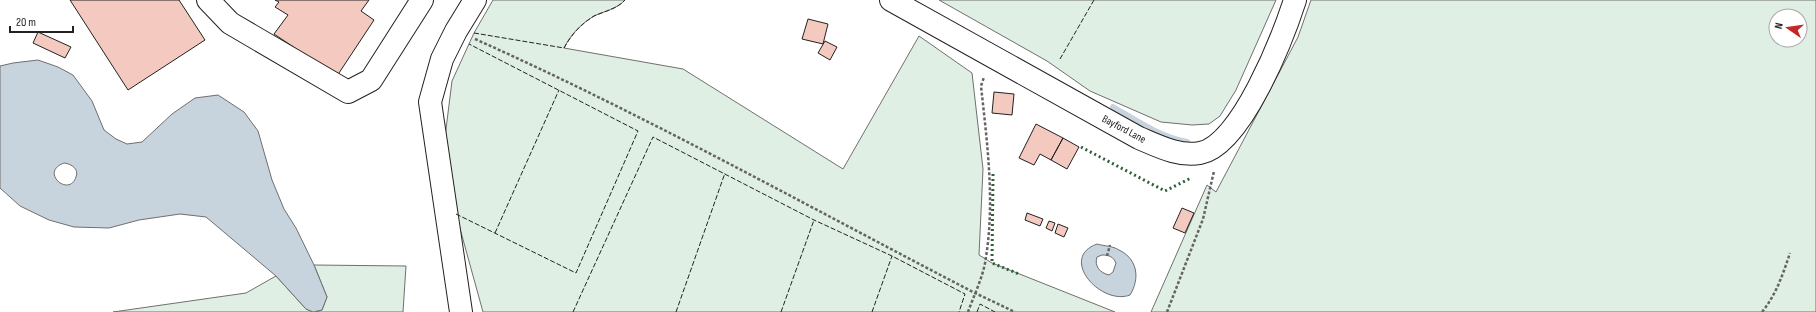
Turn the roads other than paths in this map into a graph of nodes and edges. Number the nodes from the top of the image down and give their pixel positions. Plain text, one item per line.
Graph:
1 (208, 0) edge
2 (422, 0) edge
3 (475, 0) edge
4 (891, 0) edge
5 (1295, 0) edge
6 (461, 312) edge

1 - 2 street
3 - 6 street
4 - 5 street, Bayford Lane

